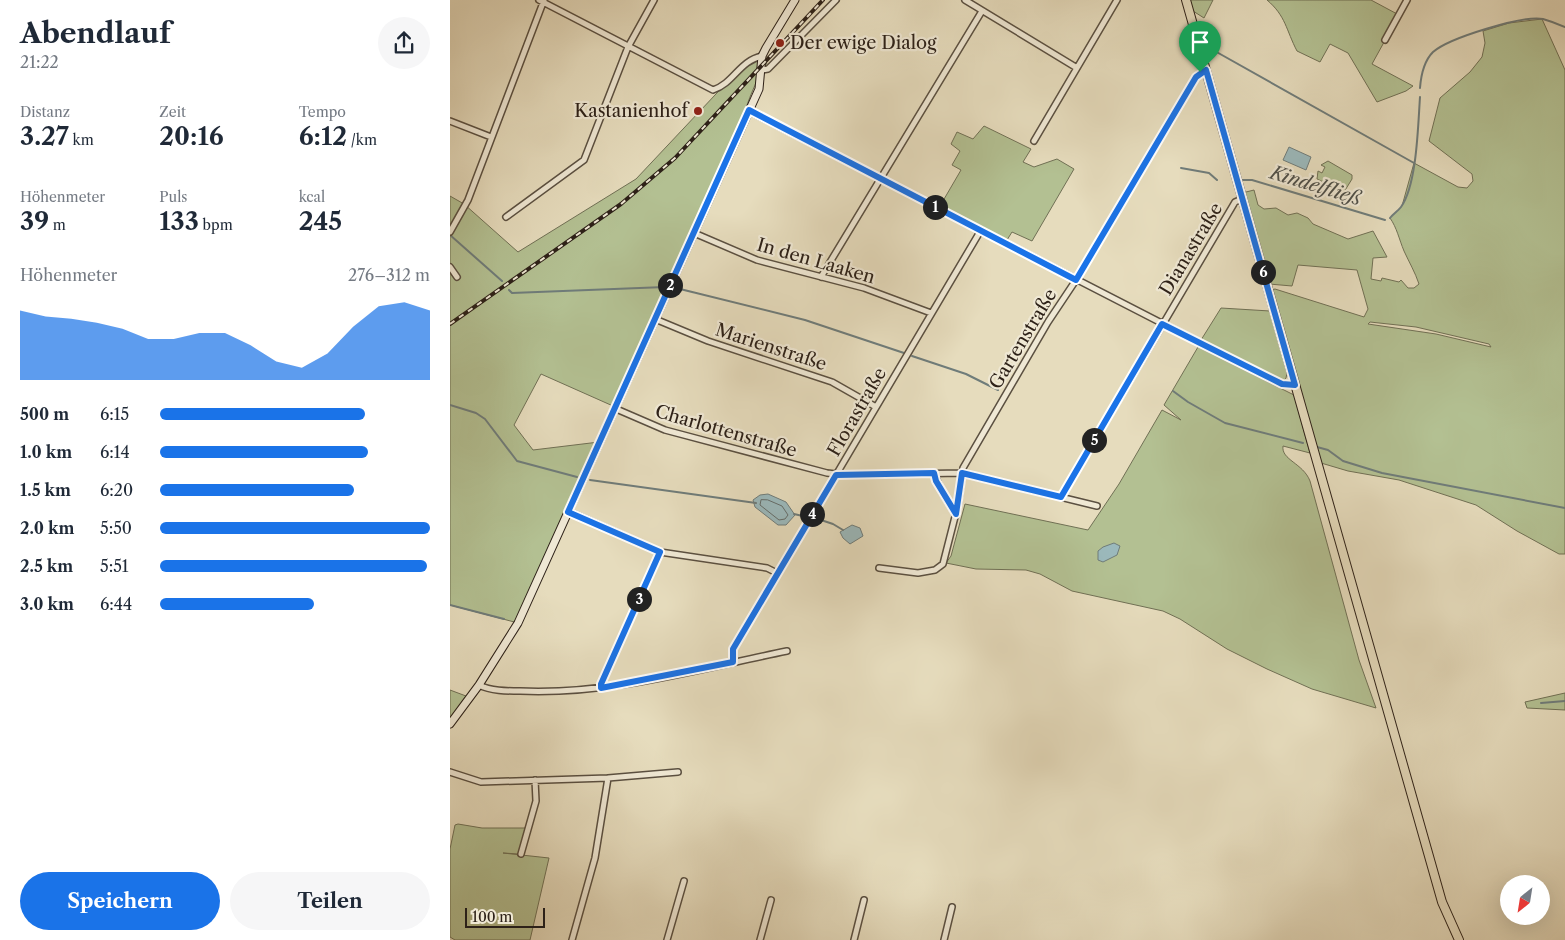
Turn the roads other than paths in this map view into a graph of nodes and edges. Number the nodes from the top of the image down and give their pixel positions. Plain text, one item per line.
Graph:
1 (654, 0) edge
2 (795, 0) edge
3 (836, 0) edge
4 (965, 0) edge
5 (1117, 0) edge
6 (1186, 0) edge
7 (1407, 0) edge
8 (542, 1) edge
9 (982, 11) junction
10 (1385, 40) dead end
11 (628, 46) junction
12 (762, 56) junction
13 (1077, 68) junction
14 (762, 70) junction
15 (1206, 70) junction
16 (749, 110) junction
17 (450, 121) edge
18 (491, 137) junction
19 (1034, 141) dead end
20 (882, 178) junction
21 (1242, 199) junction
22 (506, 217) dead end
23 (981, 230) junction
24 (450, 232) edge
25 (694, 232) junction
26 (450, 267) edge
27 (457, 277) dead end
28 (821, 277) junction
29 (1076, 280) junction
30 (931, 313) junction
31 (655, 319) junction
32 (1162, 324) junction
33 (1295, 385) junction
34 (876, 407) junction
35 (614, 408) junction
36 (934, 473) junction
37 (962, 473) junction
38 (836, 475) junction
39 (1061, 497) junction
40 (1097, 506) dead end
41 (568, 512) junction
42 (956, 514) junction
43 (660, 552) junction
44 (879, 568) dead end
45 (777, 573) junction
46 (786, 651) dead end
47 (733, 662) junction
48 (478, 685) junction
49 (601, 688) junction
50 (450, 724) edge
51 (450, 772) edge
52 (678, 772) dead end
53 (608, 778) junction
54 (535, 780) junction
55 (521, 854) dead end
56 (684, 881) dead end
57 (771, 900) dead end
58 (864, 900) dead end
59 (952, 906) dead end
60 (572, 940) edge
61 (667, 940) edge
62 (760, 940) edge
63 (854, 940) edge
64 (944, 940) edge
65 (1459, 940) edge

1 - 11 street
2 - 12 main road
3 - 14 street
4 - 9 street
5 - 13 street
6 - 15 main road
7 - 10 street
8 - 11 street
8 - 18 street
9 - 13 street
9 - 20 street
11 - 12 street
11 - 22 street
12 - 14 main road
13 - 19 street
14 - 16 main road
15 - 21 main road
15 - 29 street, Gartenstraße
16 - 20 street
16 - 25 main road
17 - 18 street
18 - 24 street
20 - 23 street
20 - 28 street
21 - 32 street, Dianastraße
21 - 33 main road
23 - 29 street
23 - 30 street, Florastraße
25 - 28 street, In den Laaken
25 - 31 main road
26 - 27 street
28 - 30 street, In den Laaken
29 - 32 street
29 - 37 street, Gartenstraße
30 - 34 street, Florastraße
31 - 34 street, Marienstraße
31 - 35 main road
32 - 33 street
32 - 39 street, Dianastraße
33 - 65 main road
34 - 38 street, Florastraße
35 - 38 street, Charlottenstraße
35 - 41 main road
36 - 37 street, Charlottenstraße
36 - 38 street, Charlottenstraße
36 - 42 street
37 - 39 street, Charlottenstraße
37 - 42 street, Gartenstraße
38 - 45 street, Florastraße
39 - 40 street, Charlottenstraße
41 - 43 street
41 - 48 main road
42 - 44 street, Gartenstraße
43 - 45 street
43 - 49 street
45 - 47 street, Florastraße
46 - 47 street
47 - 49 street
48 - 49 street
48 - 50 main road
51 - 54 street
52 - 53 street
53 - 54 street
53 - 60 street
54 - 55 street
56 - 61 street
57 - 62 street
58 - 63 street
59 - 64 street

